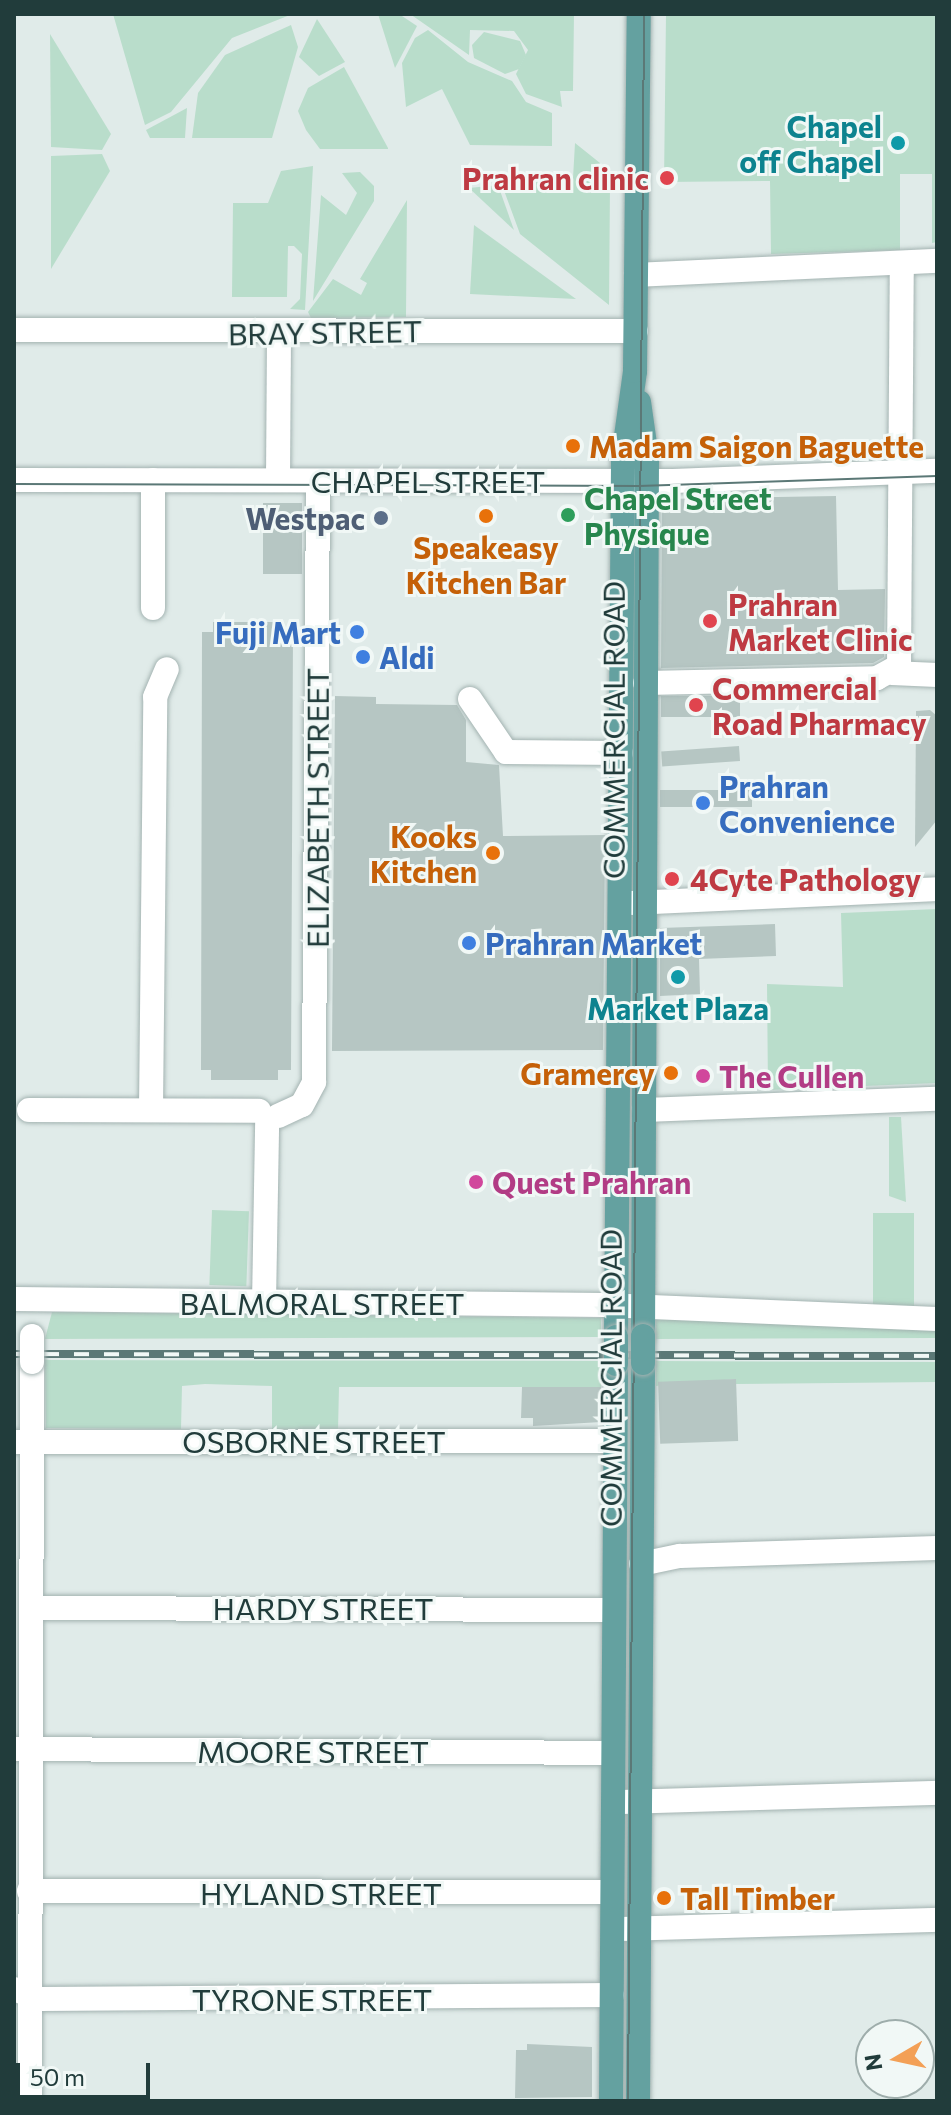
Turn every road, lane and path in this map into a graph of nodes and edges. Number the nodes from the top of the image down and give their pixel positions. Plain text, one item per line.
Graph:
1 (639, 14) edge
2 (937, 263) edge
3 (902, 265) junction
4 (636, 275) junction
5 (14, 330) edge
6 (279, 331) junction
7 (636, 331) junction
8 (937, 471) edge
9 (903, 472) junction
10 (14, 480) edge
11 (153, 480) junction
12 (278, 480) junction
13 (318, 481) junction
14 (635, 481) junction
15 (153, 608) dead end
16 (167, 669) dead end
17 (894, 671) junction
18 (937, 675) edge
19 (645, 683) junction
20 (470, 699) dead end
21 (621, 753) junction
22 (937, 889) edge
23 (638, 903) junction
24 (937, 1099) edge
25 (151, 1109) junction
26 (29, 1110) dead end
27 (644, 1110) junction
28 (268, 1117) junction
29 (23, 1299) edge
30 (264, 1303) junction
31 (629, 1309) junction
32 (937, 1319) edge
33 (23, 1441) edge
34 (615, 1441) junction
35 (937, 1548) edge
36 (641, 1564) junction
37 (31, 1608) junction
38 (614, 1610) junction
39 (22, 1749) edge
40 (612, 1753) junction
41 (937, 1793) edge
42 (632, 1802) junction
43 (29, 1891) junction
44 (612, 1892) junction
45 (937, 1920) edge
46 (632, 1929) junction
47 (23, 1992) edge
48 (612, 1995) junction
49 (30, 2101) edge
50 (611, 2101) edge
51 (638, 2101) edge

1 - 4 main road, COMMERCIAL ROAD
2 - 3 street
3 - 4 street
3 - 9 street
4 - 7 main road, COMMERCIAL ROAD
5 - 6 street, BRAY STREET
6 - 7 street, BRAY STREET
6 - 12 street
7 - 14 main road, COMMERCIAL ROAD
8 - 9 street, CHAPEL STREET
9 - 14 street, CHAPEL STREET
9 - 17 street
10 - 11 street, CHAPEL STREET
11 - 12 street, CHAPEL STREET
11 - 15 street
12 - 13 street, CHAPEL STREET
13 - 14 street, CHAPEL STREET
13 - 28 street, ELIZABETH STREET
14 - 19 main road, COMMERCIAL ROAD
14 - 21 main road, COMMERCIAL ROAD
16 - 25 street
17 - 18 street
17 - 19 street
19 - 23 main road, COMMERCIAL ROAD
20 - 21 street
21 - 31 main road, COMMERCIAL ROAD
22 - 23 street
23 - 27 main road, COMMERCIAL ROAD
24 - 27 street
25 - 26 street
25 - 28 street
27 - 31 main road, COMMERCIAL ROAD
28 - 30 street
29 - 30 street, BALMORAL STREET
29 - 33 street, bridge
30 - 31 street, BALMORAL STREET
31 - 32 street, BALMORAL STREET
31 - 34 main road, COMMERCIAL ROAD, bridge
31 - 36 main road, COMMERCIAL ROAD, bridge
33 - 34 street, OSBORNE STREET
33 - 37 street
34 - 38 main road, COMMERCIAL ROAD
35 - 36 street
36 - 42 main road, COMMERCIAL ROAD
37 - 38 street, HARDY STREET
37 - 39 street
38 - 40 main road, COMMERCIAL ROAD
39 - 40 street, MOORE STREET
39 - 43 street
40 - 44 main road, COMMERCIAL ROAD
41 - 42 street
42 - 46 main road, COMMERCIAL ROAD
43 - 44 street, HYLAND STREET
43 - 47 street
44 - 48 main road, COMMERCIAL ROAD
45 - 46 street
46 - 51 main road, COMMERCIAL ROAD
47 - 48 street, TYRONE STREET
47 - 49 street
48 - 50 main road, COMMERCIAL ROAD

